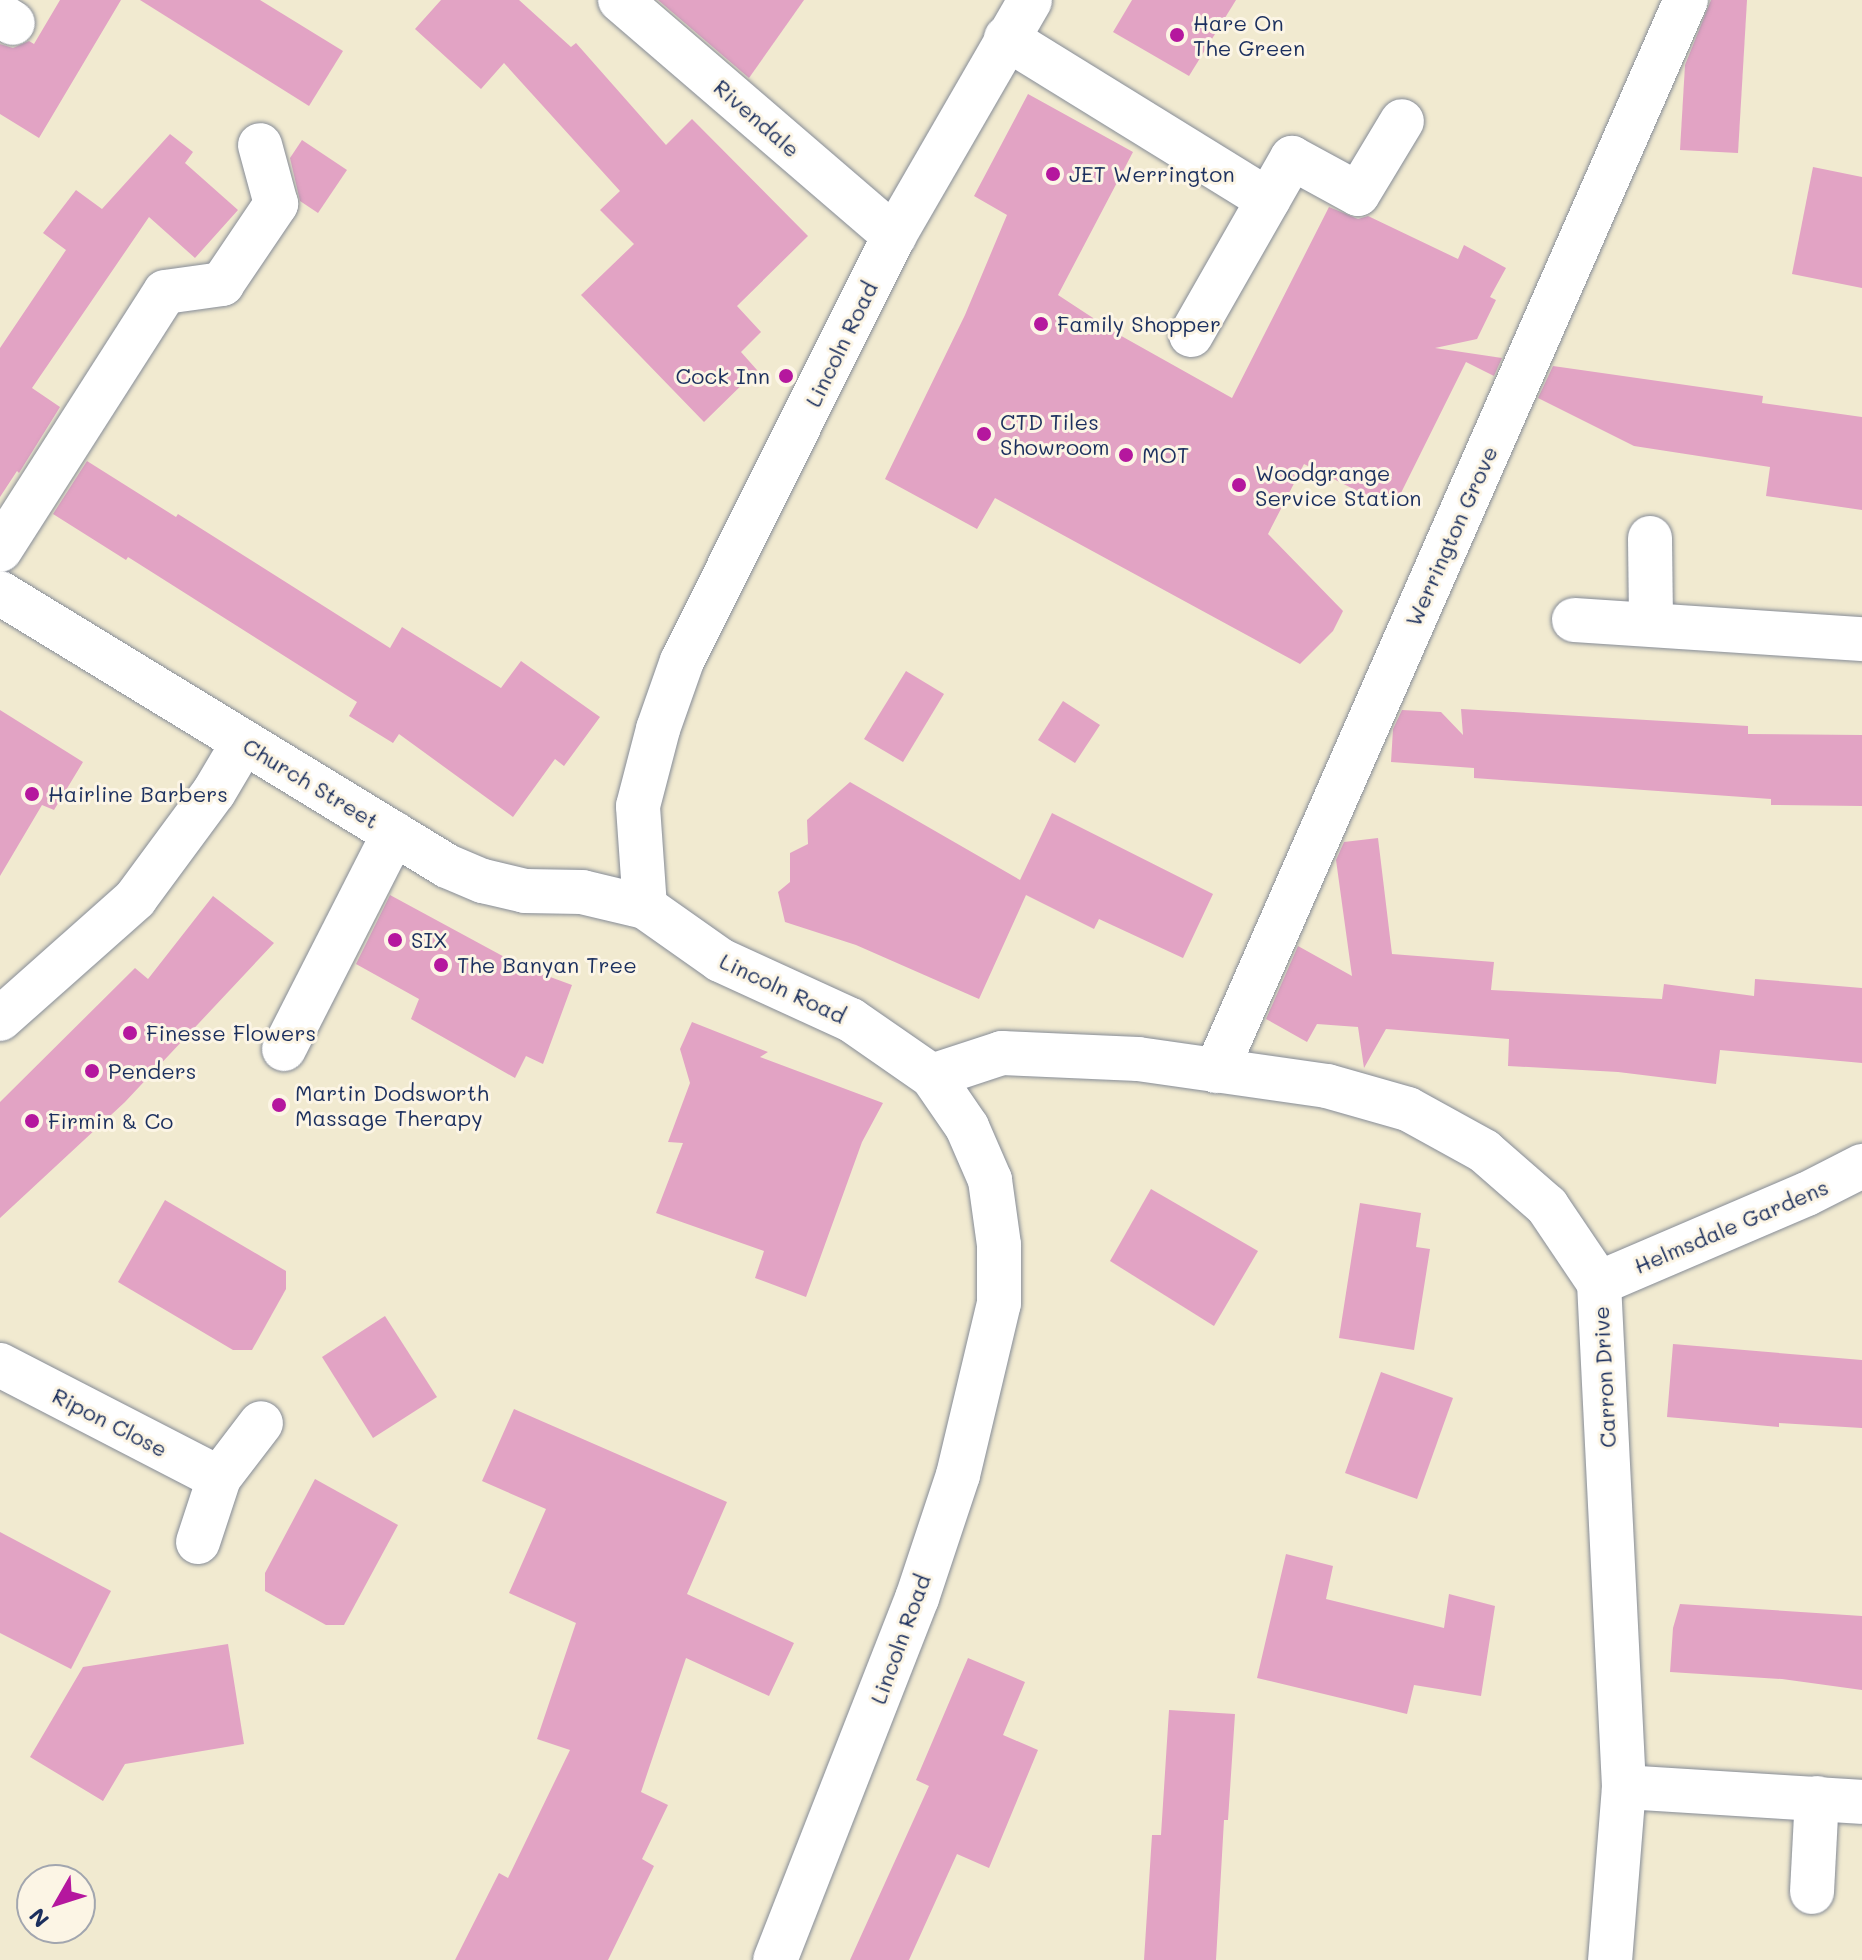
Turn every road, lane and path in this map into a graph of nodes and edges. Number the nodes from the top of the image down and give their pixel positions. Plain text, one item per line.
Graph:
1 (620, 0) edge
2 (1030, 0) edge
3 (1686, 0) edge
4 (1006, 38) junction
5 (1402, 121) dead end
6 (260, 145) dead end
7 (1268, 200) junction
8 (894, 236) junction
9 (1191, 335) dead end
10 (1650, 538) dead end
11 (0, 550) edge
12 (0, 593) edge
13 (1574, 620) dead end
14 (1651, 624) junction
15 (1862, 639) edge
16 (243, 743) junction
17 (394, 833) junction
18 (645, 907) junction
19 (0, 1019) edge
20 (284, 1049) dead end
21 (1216, 1071) junction
22 (932, 1076) junction
23 (1862, 1166) edge
24 (1599, 1283) junction
25 (0, 1365) edge
26 (261, 1423) dead end
27 (219, 1478) junction
28 (198, 1542) dead end
29 (1624, 1787) junction
30 (1817, 1798) junction
31 (1862, 1802) edge
32 (1812, 1892) dead end
33 (775, 1960) edge
34 (1610, 1960) edge

1 - 8 street, Rivendale
2 - 4 street, Lincoln Road
3 - 21 street, Werrington Grove
4 - 7 street
4 - 8 street, Lincoln Road
5 - 7 street
6 - 11 street
7 - 9 street
8 - 18 street, Lincoln Road
10 - 14 street
12 - 16 street, Church Street
13 - 14 street
14 - 15 street
16 - 17 street, Church Street
16 - 19 street
17 - 18 street, Church Street
17 - 20 street
18 - 22 street, Lincoln Road
21 - 22 street, Carron Drive
21 - 24 street, Carron Drive
22 - 33 street, Lincoln Road
23 - 24 street, Helmsdale Gardens
24 - 29 street, Carron Drive
25 - 27 street, Ripon Close
26 - 27 street
27 - 28 street
29 - 30 street
29 - 34 street, Carron Drive
30 - 31 street
30 - 32 street

